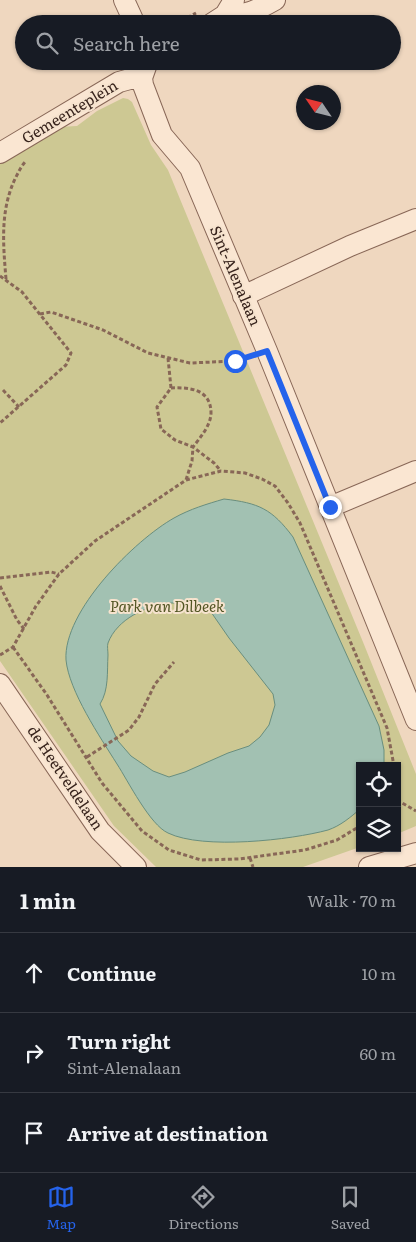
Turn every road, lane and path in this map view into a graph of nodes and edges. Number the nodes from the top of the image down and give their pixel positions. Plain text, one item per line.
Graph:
1 (124, 0) edge
2 (260, 3) edge
3 (223, 13) edge
4 (131, 15) edge
5 (145, 70) edge
6 (0, 153) edge
7 (30, 157) dead end
8 (416, 218) edge
9 (0, 276) edge
10 (6, 279) junction
11 (244, 296) junction
12 (40, 314) junction
13 (267, 351) junction
14 (168, 358) junction
15 (171, 388) junction
16 (3, 390) dead end
17 (19, 407) junction
18 (0, 423) edge
19 (193, 447) junction
20 (221, 470) junction
21 (416, 471) edge
22 (186, 480) junction
23 (330, 507) junction
24 (59, 574) junction
25 (0, 578) edge
26 (0, 586) edge
27 (24, 629) junction
28 (13, 647) junction
29 (0, 655) edge
30 (174, 662) dead end
31 (0, 684) edge
32 (416, 720) edge
33 (87, 757) junction
34 (393, 762) edge
35 (401, 802) edge
36 (416, 811) edge
37 (356, 828) edge
38 (416, 853) edge
39 (250, 858) junction
40 (136, 867) edge
41 (253, 867) edge
42 (369, 867) edge

1 - 4 street
2 - 3 street
5 - 6 street, Gemeenteplein
5 - 11 street, Sint-Alenalaan
7 - 10 path
8 - 11 street
9 - 10 path
10 - 12 path
11 - 13 street, Sint-Alenalaan
12 - 14 path
12 - 17 path
13 - 14 path
13 - 23 street, Sint-Alenalaan
14 - 15 path
15 - 19 path
15 - 19 path
16 - 17 path
17 - 18 path
19 - 20 path
19 - 22 path
20 - 22 path
20 - 34 path
21 - 23 street
22 - 24 path
23 - 32 street, Sint-Alenalaan
24 - 25 path
24 - 27 path
26 - 27 path
27 - 28 path
28 - 29 path
28 - 33 path
30 - 33 path
31 - 40 street, de Heetveldelaan
33 - 39 path
35 - 36 path
37 - 39 path
38 - 42 street
39 - 41 path

